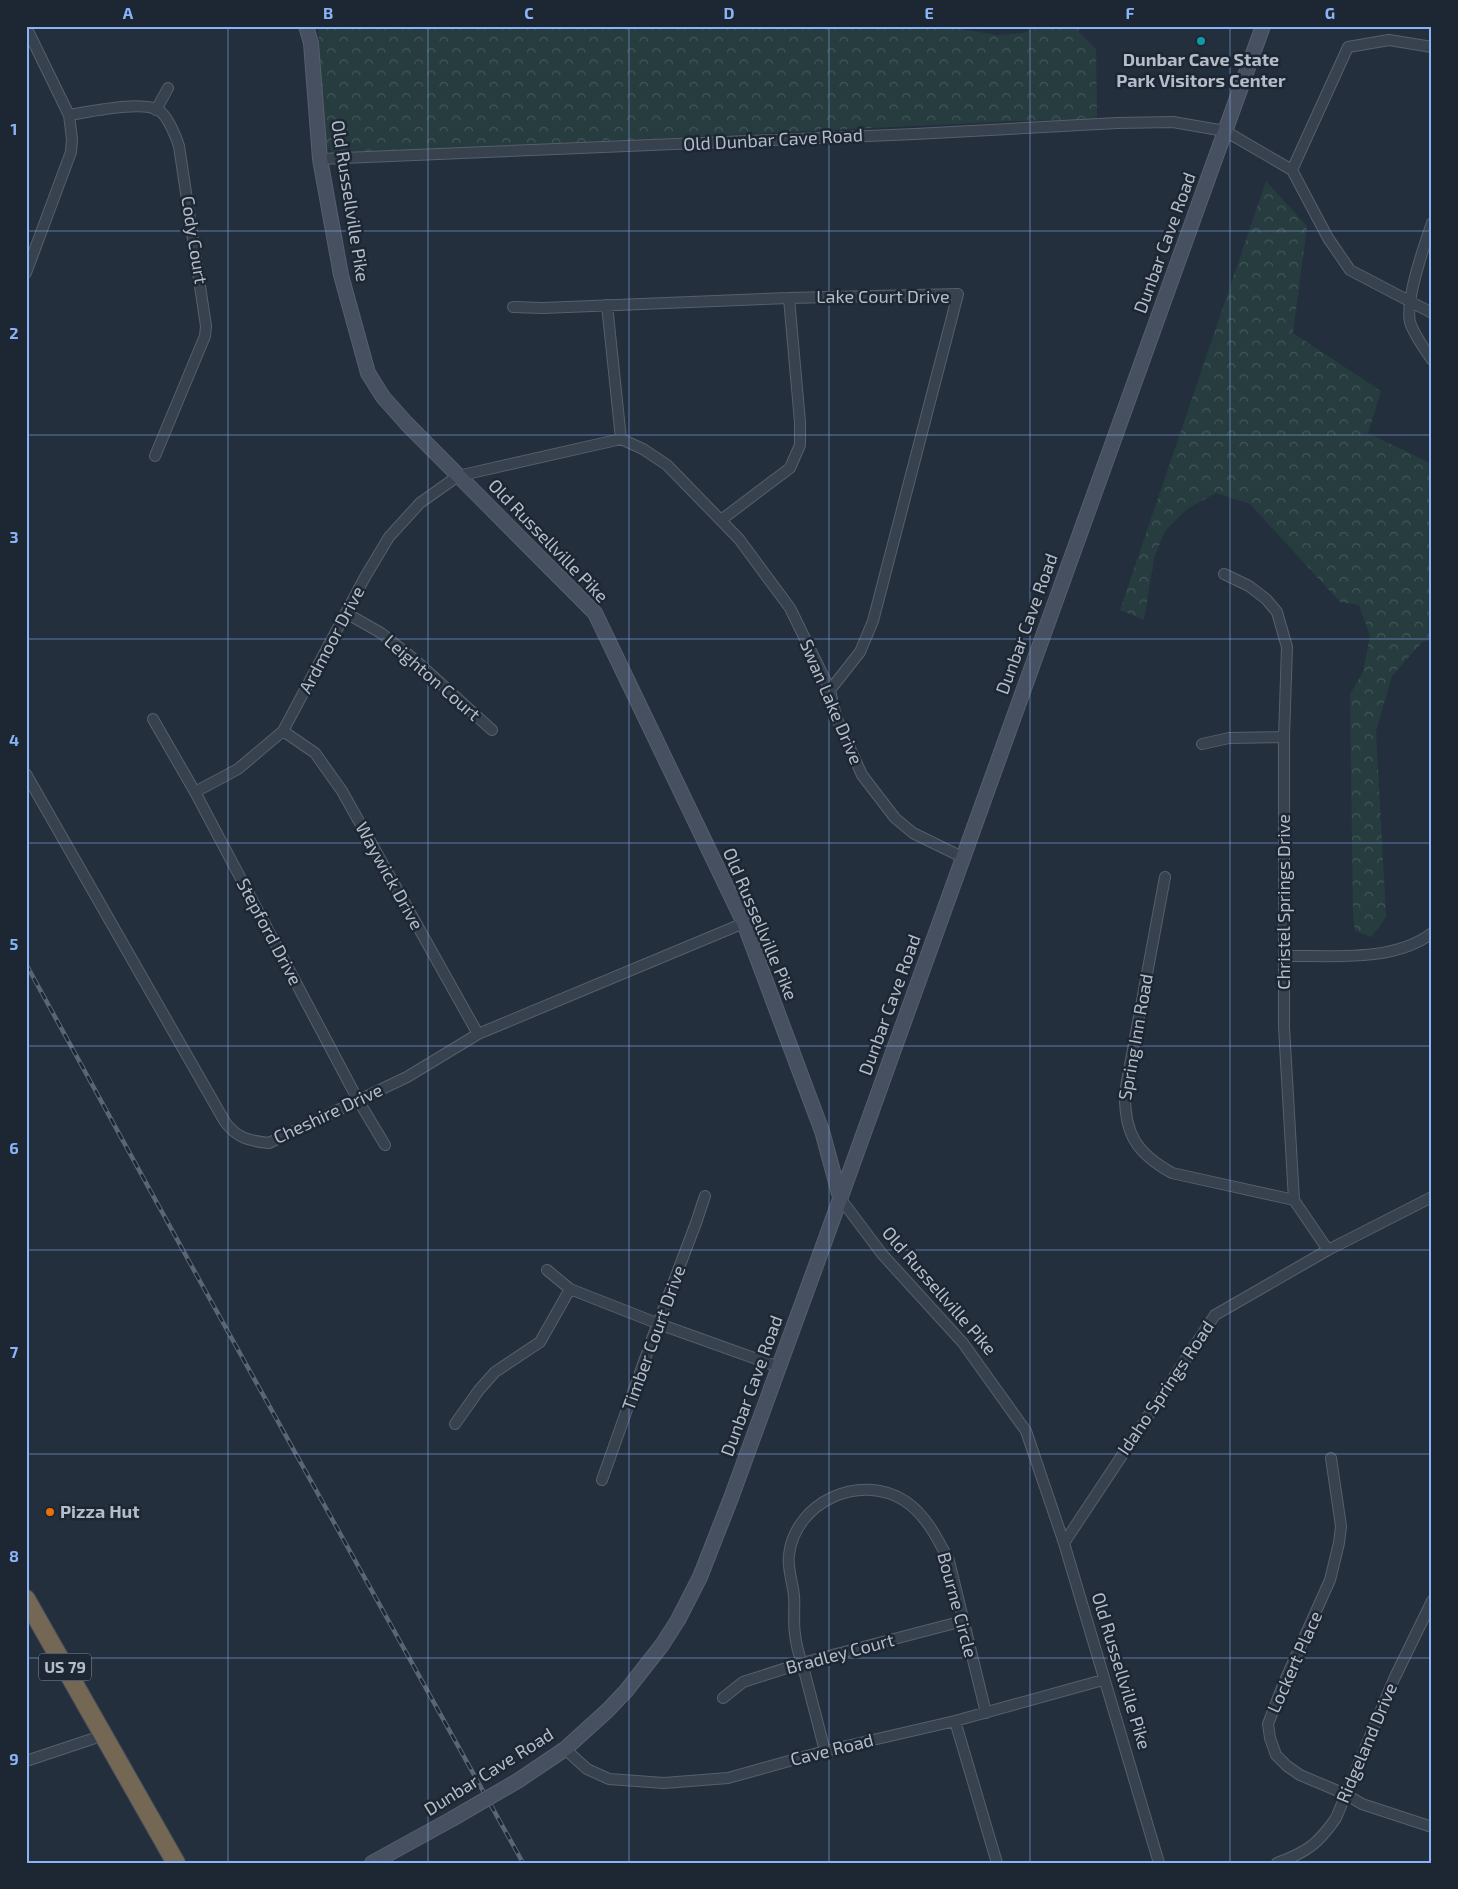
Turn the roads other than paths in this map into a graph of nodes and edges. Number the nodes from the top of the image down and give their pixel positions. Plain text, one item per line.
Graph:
1 (306, 26) edge
2 (1263, 26) edge
3 (26, 27) edge
4 (1432, 47) edge
5 (168, 88) dead end
6 (156, 110) junction
7 (69, 115) junction
8 (1226, 131) junction
9 (320, 159) junction
10 (1292, 170) junction
11 (1432, 225) edge
12 (26, 273) edge
13 (789, 298) junction
14 (1409, 301) junction
15 (607, 305) junction
16 (513, 307) dead end
17 (1432, 313) edge
18 (1432, 360) edge
19 (621, 439) junction
20 (155, 456) dead end
21 (458, 476) junction
22 (721, 520) junction
23 (1224, 574) dead end
24 (346, 613) junction
25 (830, 690) junction
26 (152, 719) dead end
27 (492, 730) dead end
28 (284, 732) junction
29 (1284, 737) junction
30 (1202, 744) dead end
31 (26, 774) edge
32 (195, 792) junction
33 (962, 858) junction
34 (1165, 877) dead end
35 (744, 923) junction
36 (1432, 933) edge
37 (1284, 956) junction
38 (478, 1034) junction
39 (358, 1100) junction
40 (385, 1145) dead end
41 (704, 1196) dead end
42 (1432, 1197) edge
43 (840, 1198) junction
44 (1294, 1200) junction
45 (1328, 1250) junction
46 (547, 1270) dead end
47 (570, 1289) junction
48 (659, 1324) junction
49 (779, 1367) junction
50 (456, 1424) dead end
51 (1331, 1458) dead end
52 (602, 1480) dead end
53 (1064, 1543) junction
54 (26, 1599) edge
55 (1432, 1601) edge
56 (963, 1621) junction
57 (802, 1663) junction
58 (1103, 1680) junction
59 (723, 1698) dead end
60 (986, 1713) junction
61 (955, 1721) junction
62 (104, 1735) junction
63 (565, 1748) junction
64 (825, 1751) junction
65 (26, 1761) edge
66 (1345, 1794) junction
67 (1432, 1827) edge
68 (176, 1863) edge
69 (372, 1863) edge
70 (997, 1863) edge
71 (1159, 1863) edge
72 (1277, 1863) edge

1 - 9 main road, Old Russellville Pike
2 - 8 main road, Dunbar Cave Road
3 - 7 street
4 - 10 street
5 - 6 street
6 - 7 street
6 - 20 street, Cody Court
7 - 12 street
8 - 9 street, Old Dunbar Cave Road
8 - 10 street
8 - 33 main road, Dunbar Cave Road
9 - 21 main road, Old Russellville Pike
10 - 14 street
11 - 14 street
13 - 15 street, Lake Court Drive
13 - 22 street
13 - 25 street, Lake Court Drive
14 - 17 street
14 - 18 street
15 - 16 street, Lake Court Drive
15 - 19 street
19 - 21 street
19 - 22 street, Swan Lake Drive
21 - 24 street, Ardmoor Drive
21 - 35 main road, Old Russellville Pike
22 - 25 street, Swan Lake Drive
23 - 29 street, Christel Springs Drive
24 - 27 street, Leighton Court
24 - 28 street, Ardmoor Drive
25 - 33 street, Swan Lake Drive
26 - 32 street, Stepford Drive
28 - 32 street, Ardmoor Drive
28 - 38 street, Waywick Drive
29 - 30 street
29 - 37 street, Christel Springs Drive
31 - 39 street, Cheshire Drive
32 - 39 street, Stepford Drive
33 - 43 main road, Dunbar Cave Road
34 - 44 street, Spring Inn Road
35 - 38 street, Cheshire Drive
35 - 43 main road, Old Russellville Pike
36 - 37 street
37 - 44 street, Christel Springs Drive
38 - 39 street, Cheshire Drive
39 - 40 street, Stepford Drive
41 - 48 street, Timber Court Drive
42 - 45 street, Idaho Springs Road
43 - 49 main road, Dunbar Cave Road
43 - 53 street, Old Russellville Pike
44 - 45 street
45 - 53 street, Idaho Springs Road
46 - 47 street
47 - 48 street
47 - 50 street
48 - 49 street
48 - 52 street, Timber Court Drive
49 - 63 main road, Dunbar Cave Road
51 - 66 street, Lockert Place
53 - 58 street, Old Russellville Pike
54 - 62 highway, US 79
55 - 66 street, Ridgeland Drive
56 - 57 street, Bradley Court
56 - 57 street, Bourne Circle
56 - 60 street, Bourne Circle
57 - 59 street, Bradley Court
57 - 64 street, Bourne Circle
58 - 60 street, Cave Road
58 - 71 street, Old Russellville Pike
60 - 61 street, Cave Road
61 - 64 street, Cave Road
61 - 70 street
62 - 65 street
62 - 68 highway, US 79
63 - 64 street, Cave Road
63 - 69 main road, Dunbar Cave Road, bridge
66 - 67 street, Lockert Place
66 - 72 street, Ridgeland Drive

